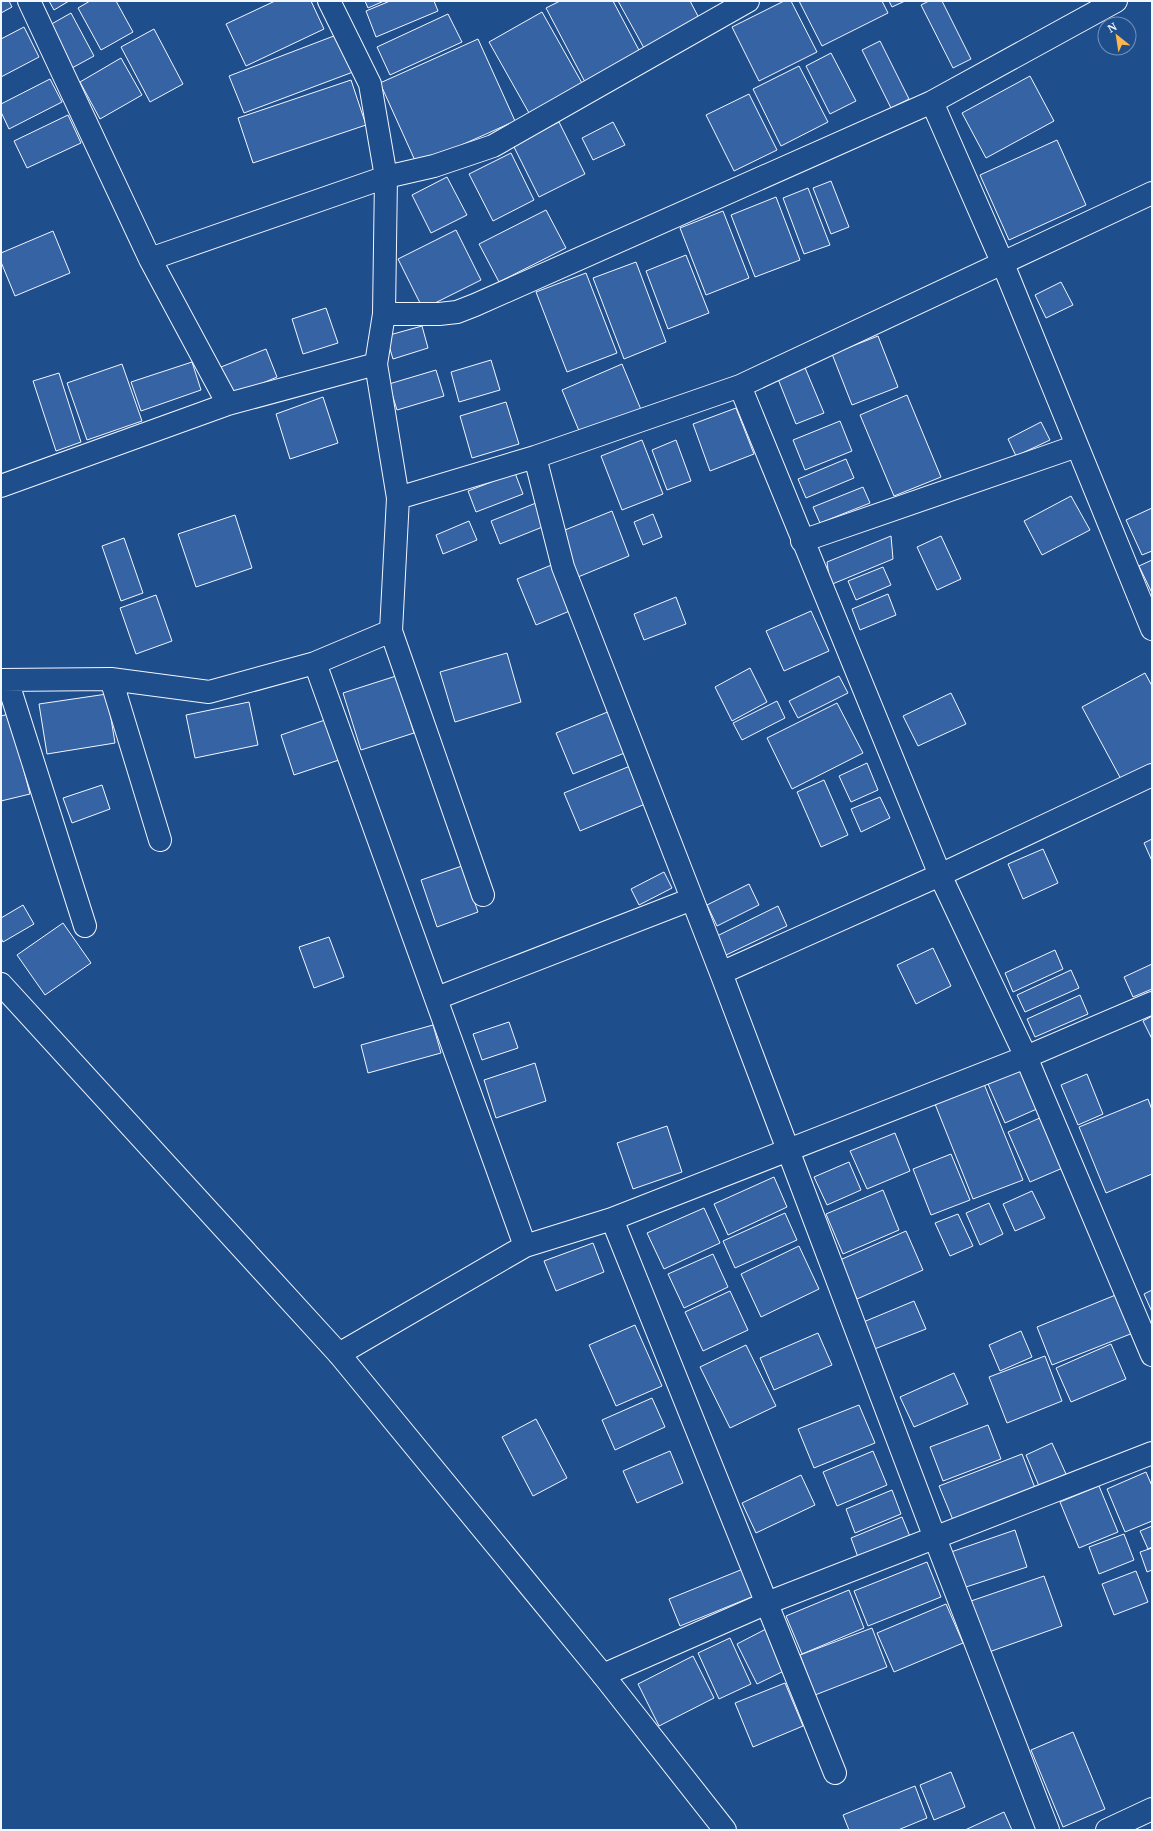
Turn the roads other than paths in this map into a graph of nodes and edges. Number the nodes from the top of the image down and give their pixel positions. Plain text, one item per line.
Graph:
1 (29, 1) edge
2 (329, 1) edge
3 (748, 1) edge
4 (1116, 1) edge
5 (932, 102) junction
6 (386, 177) junction
7 (1152, 193) edge
8 (150, 258) junction
9 (1003, 264) junction
10 (384, 314) junction
11 (376, 364) junction
12 (740, 386) junction
13 (228, 404) junction
14 (1077, 446) junction
15 (535, 458) junction
16 (1, 486) edge
17 (398, 498) junction
18 (802, 541) junction
19 (1152, 629) edge
20 (391, 631) junction
21 (315, 664) junction
22 (111, 679) junction
23 (4, 680) edge
24 (1152, 774) edge
25 (160, 840) dead end
26 (940, 875) junction
27 (482, 895) dead end
28 (692, 899) junction
29 (85, 926) dead end
30 (721, 973) junction
31 (1, 984) edge
32 (436, 998) junction
33 (1152, 1003) edge
34 (1026, 1057) junction
35 (787, 1151) junction
36 (612, 1219) junction
37 (525, 1246) junction
38 (339, 1354) junction
39 (1152, 1355) edge
40 (1152, 1453) edge
41 (935, 1538) junction
42 (767, 1603) junction
43 (603, 1675) junction
44 (835, 1773) dead end
45 (1152, 1809) edge
46 (725, 1830) edge
47 (1048, 1830) edge
48 (1106, 1830) edge

1 - 8 street
2 - 6 street
3 - 6 street
4 - 5 street
5 - 9 street
5 - 10 street
6 - 8 street
6 - 10 street
7 - 9 street
8 - 13 street
9 - 12 street
9 - 14 street
10 - 11 street
11 - 13 street
11 - 17 street
12 - 15 street
12 - 18 street
13 - 16 street
14 - 18 street
14 - 19 street
15 - 17 street
15 - 28 street
17 - 20 street
18 - 26 street
20 - 21 street
20 - 27 street
21 - 22 street
21 - 32 street
22 - 23 street
22 - 25 street
23 - 29 street
24 - 26 street
26 - 30 street
26 - 34 street
28 - 30 street
28 - 32 street
30 - 35 street
31 - 38 street
32 - 37 street
33 - 34 street
34 - 35 street
34 - 39 street
35 - 36 street
35 - 41 street
36 - 37 street
36 - 42 street
37 - 38 street
38 - 43 street
40 - 41 street
41 - 42 street
41 - 47 street
42 - 43 street
42 - 44 street
43 - 46 street
45 - 48 street

